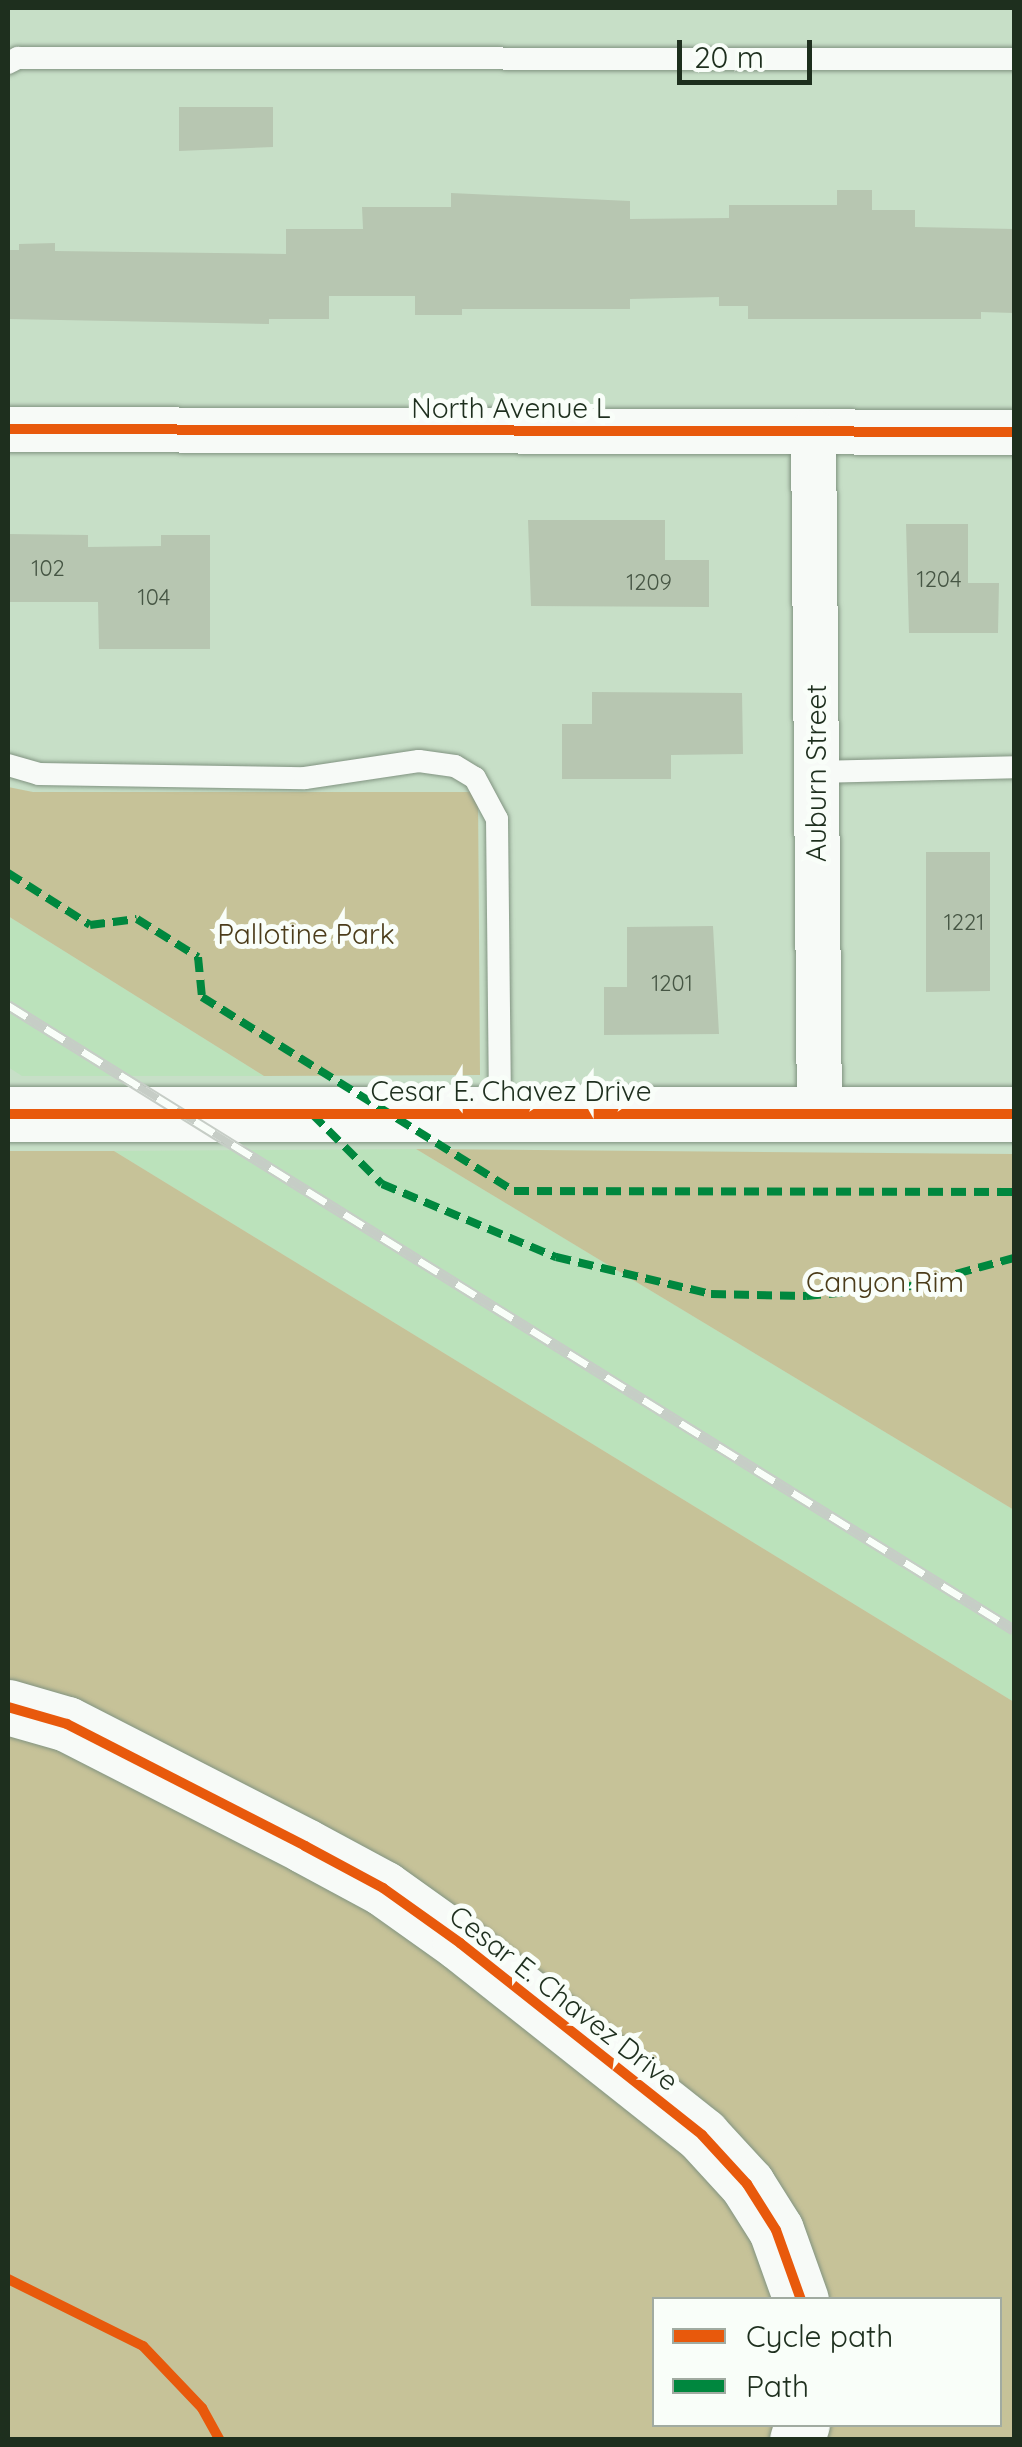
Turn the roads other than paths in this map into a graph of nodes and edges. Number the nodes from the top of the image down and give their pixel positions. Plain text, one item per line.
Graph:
1 (1014, 59) edge
2 (8, 63) edge
3 (8, 430) edge
4 (814, 432) junction
5 (1014, 432) edge
6 (8, 765) edge
7 (1014, 767) edge
8 (816, 772) junction
9 (500, 1113) junction
10 (8, 1114) edge
11 (819, 1114) junction
12 (1014, 1114) edge
13 (8, 1707) edge
14 (800, 2297) edge

1 - 2 lane
3 - 4 street, North Avenue L
4 - 5 street, North Avenue L
4 - 8 street, Auburn Street
6 - 9 lane
7 - 8 lane
8 - 11 street, Auburn Street
9 - 10 street, Cesar E. Chavez Drive
9 - 11 street, Cesar E. Chavez Drive
11 - 12 street, Cesar E. Chavez Drive
13 - 14 street, Cesar E. Chavez Drive

